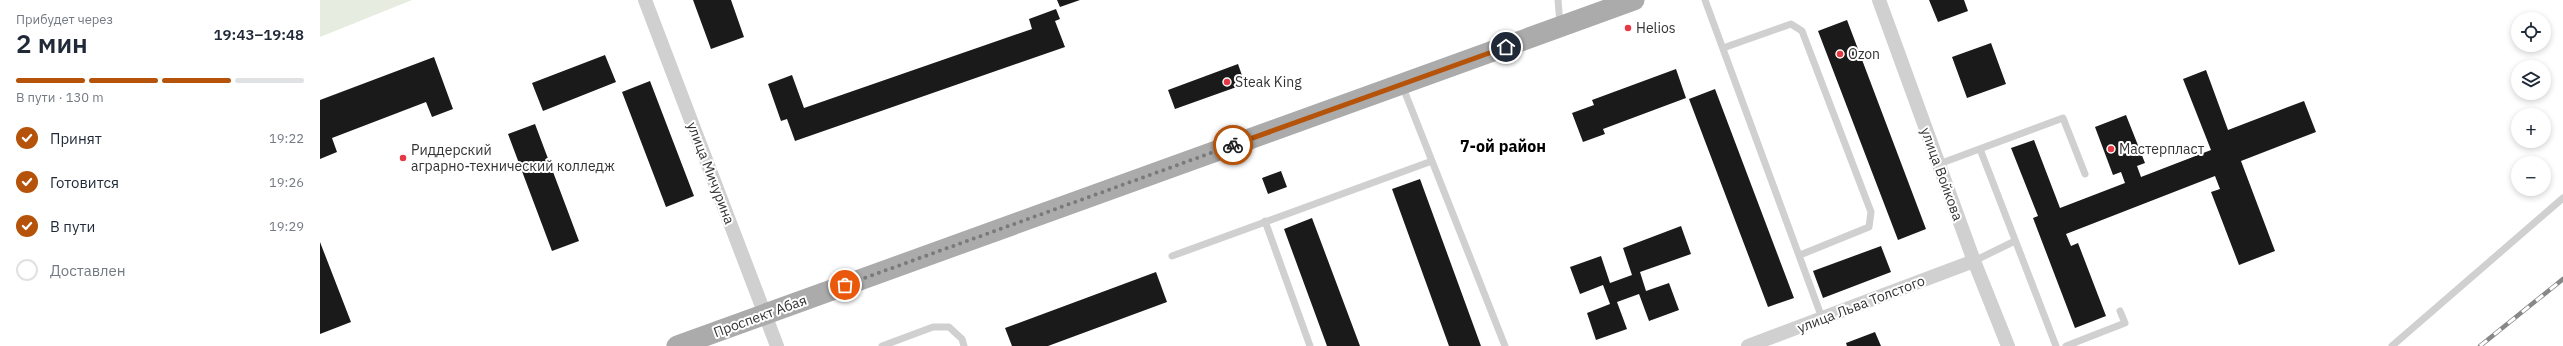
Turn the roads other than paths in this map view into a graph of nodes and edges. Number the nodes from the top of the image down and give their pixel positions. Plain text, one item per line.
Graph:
1 (646, 0) edge
2 (1558, 0) edge
3 (1634, 0) edge
4 (1705, 0) edge
5 (1879, 0) edge
6 (1561, 27) junction
7 (1723, 48) junction
8 (1402, 84) junction
9 (1980, 149) junction
10 (1432, 161) junction
11 (1939, 164) junction
12 (2084, 174) dead end
13 (2563, 198) edge
14 (1265, 221) junction
15 (2015, 241) junction
16 (1800, 255) junction
17 (1172, 256) dead end
18 (1974, 261) junction
19 (2120, 311) dead end
20 (765, 314) junction
21 (1822, 318) junction
22 (677, 346) edge
23 (777, 346) edge
24 (882, 346) edge
25 (964, 346) edge
26 (1310, 346) edge
27 (1504, 346) edge
28 (1748, 346) edge
29 (2008, 346) edge
30 (2056, 346) edge
31 (2066, 346) edge
32 (2392, 346) edge

1 - 20 street, улица Мичурина
2 - 6 lane
3 - 6 main road, Проспект Абая
4 - 7 lane
5 - 11 street, улица Войкова
6 - 8 main road, Проспект Абая
7 - 16 lane
7 - 16 lane
8 - 10 lane
8 - 20 main road, Проспект Абая
9 - 11 lane
9 - 12 lane
9 - 15 lane
10 - 14 lane
10 - 27 lane
11 - 18 street, улица Войкова
13 - 32 lane
14 - 17 lane
14 - 26 lane
15 - 18 lane
15 - 30 lane
16 - 21 lane
18 - 21 street, улица Льва Толстого
18 - 29 street, улица Войкова
19 - 31 lane
20 - 22 main road, Проспект Абая
20 - 23 street, улица Мичурина
21 - 28 street, улица Льва Толстого
24 - 25 lane

